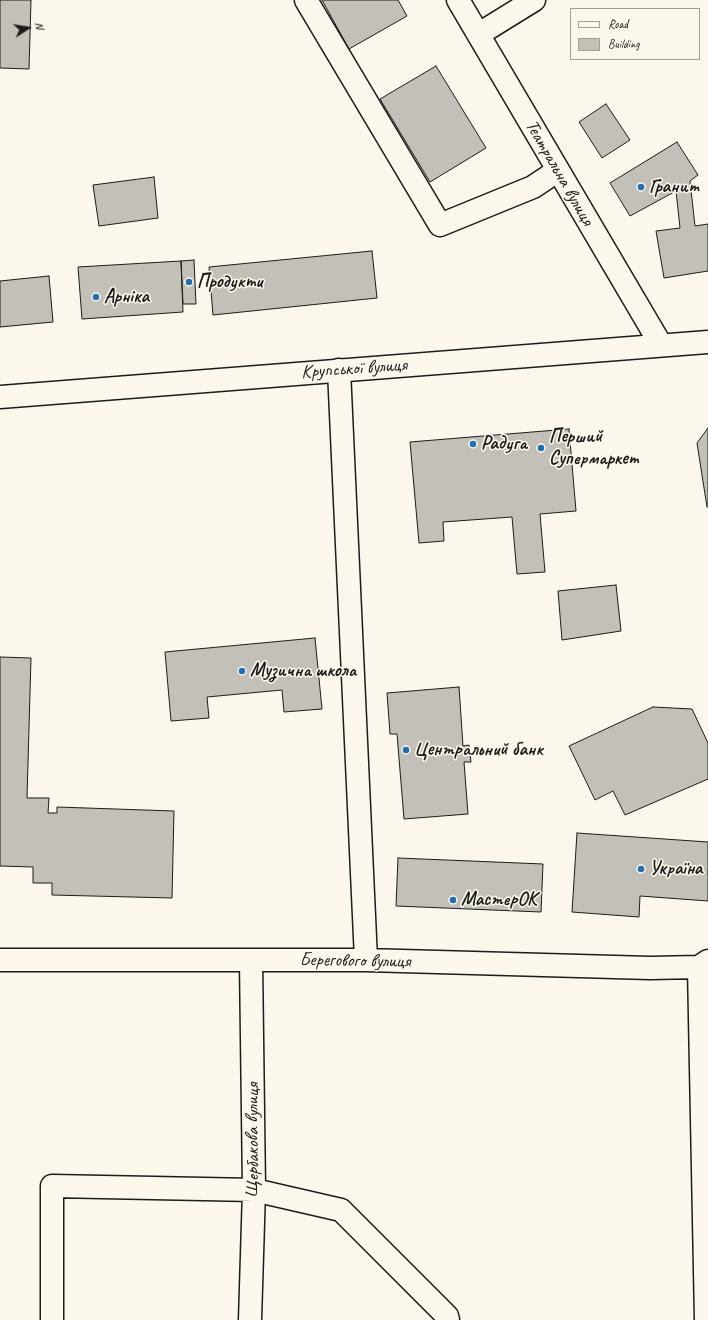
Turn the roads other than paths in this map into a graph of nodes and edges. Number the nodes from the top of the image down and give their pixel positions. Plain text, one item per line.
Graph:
1 (306, 0) edge
2 (458, 0) edge
3 (534, 0) edge
4 (479, 34) junction
5 (557, 170) junction
6 (708, 342) edge
7 (661, 345) junction
8 (339, 370) junction
9 (0, 397) edge
10 (0, 960) edge
11 (251, 960) junction
12 (366, 960) junction
13 (704, 964) edge
14 (254, 1190) junction
15 (52, 1320) edge
16 (250, 1320) edge
17 (448, 1320) edge
18 (706, 1320) edge

1 - 5 street
2 - 4 street, Театральна вулиця
3 - 4 street
4 - 5 street, Театральна вулиця
5 - 7 street, Театральна вулиця
6 - 7 street, Крупської вулиця
7 - 8 street, Крупської вулиця
8 - 9 street, Крупської вулиця
8 - 12 street
10 - 11 street, Берегового вулиця
11 - 12 street, Берегового вулиця
11 - 14 street, Щербакова вулиця
12 - 13 street, Берегового вулиця
13 - 18 street
14 - 15 street
14 - 16 street, Щербакова вулиця
14 - 17 street

